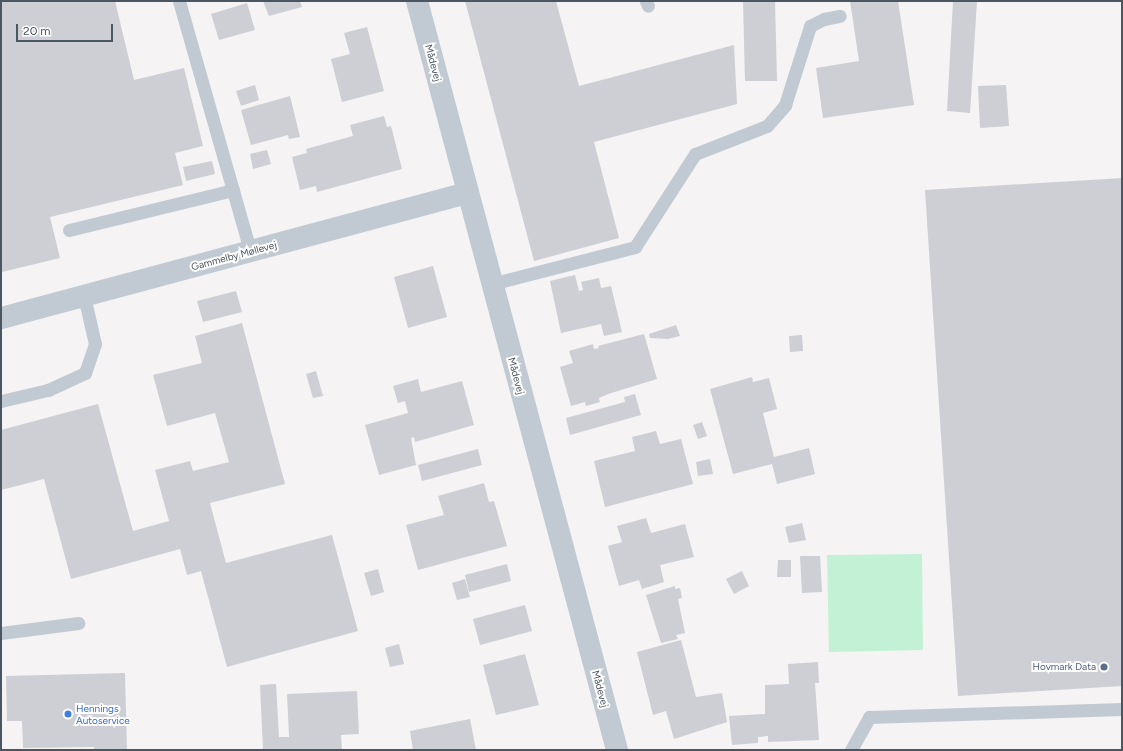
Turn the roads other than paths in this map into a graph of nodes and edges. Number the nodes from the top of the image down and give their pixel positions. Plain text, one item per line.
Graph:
1 (179, 1) edge
2 (417, 1) edge
3 (840, 16) dead end
4 (233, 190) junction
5 (467, 193) junction
6 (69, 230) dead end
7 (250, 251) junction
8 (491, 284) junction
9 (84, 296) junction
10 (1, 318) edge
11 (1, 401) edge
12 (78, 623) dead end
13 (1, 633) edge
14 (1122, 709) edge
15 (617, 750) edge
16 (851, 750) edge

1 - 4 lane
2 - 5 street, Mådevej
3 - 8 lane
4 - 6 lane
4 - 7 lane
5 - 7 street, Gammelby Møllevej
5 - 8 street, Mådevej
7 - 9 street, Gammelby Møllevej
8 - 15 street, Mådevej
9 - 10 street, Gammelby Møllevej
9 - 11 lane
12 - 13 lane
14 - 16 lane

